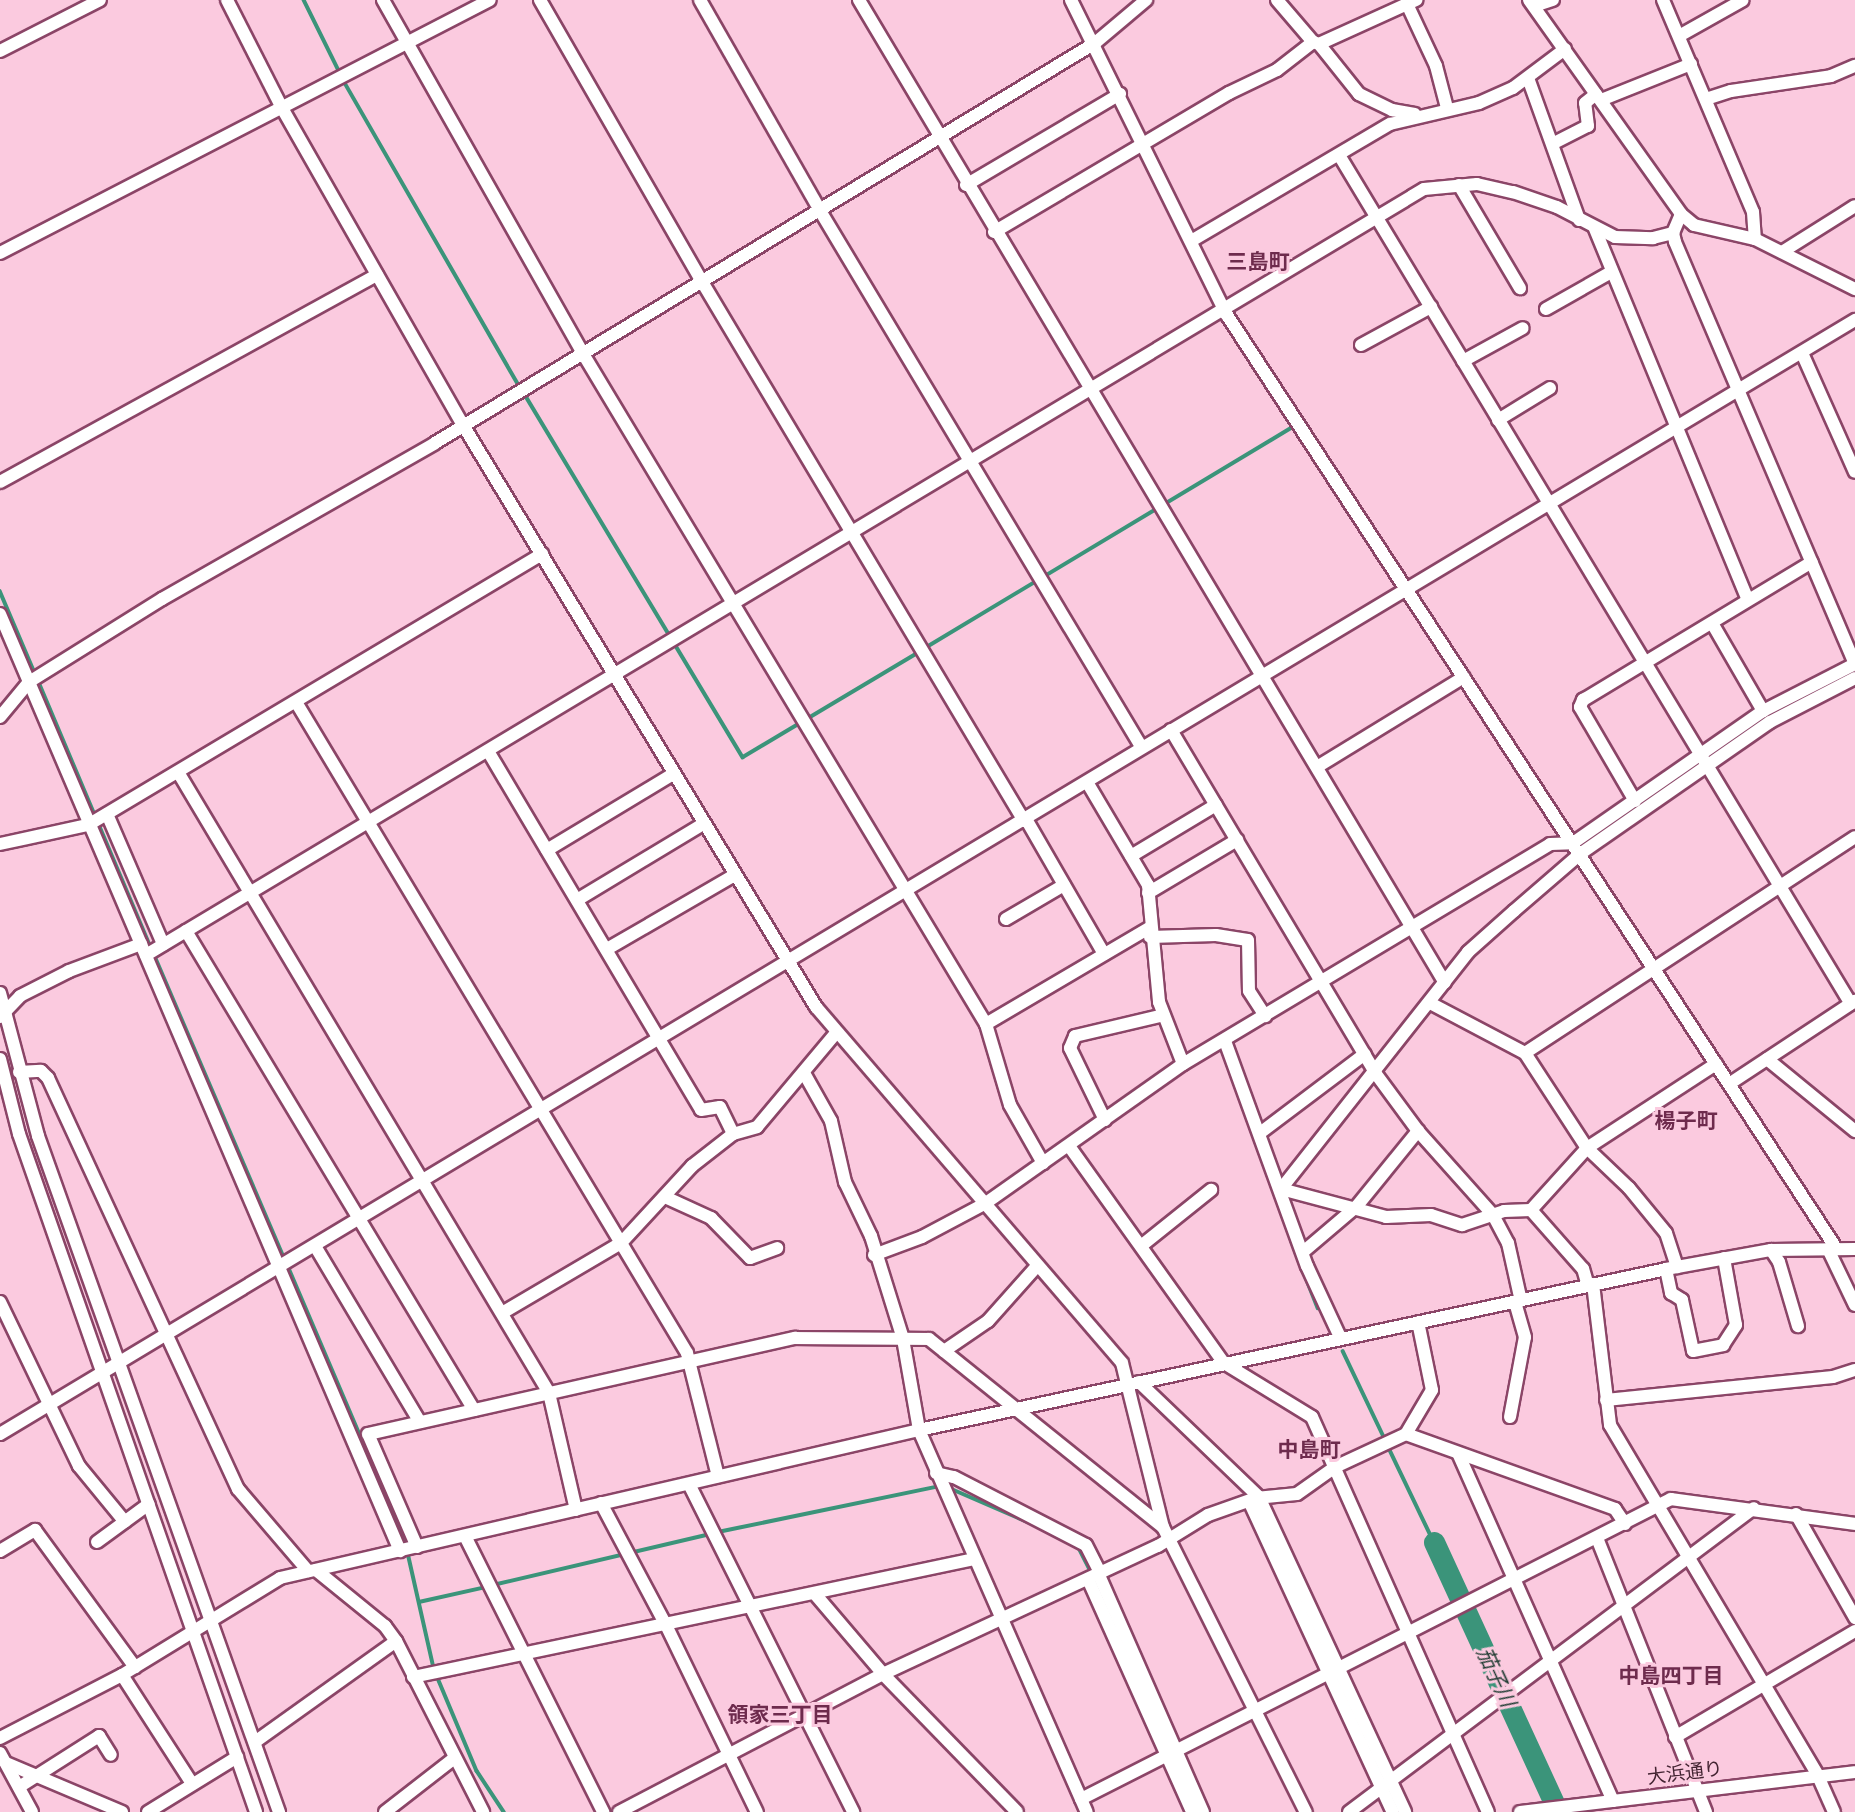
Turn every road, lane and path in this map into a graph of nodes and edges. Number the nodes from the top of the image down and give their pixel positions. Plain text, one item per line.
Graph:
1 (100, 0) edge
2 (227, 0) edge
3 (383, 0) edge
4 (490, 0) edge
5 (540, 0) edge
6 (700, 0) edge
7 (859, 0) edge
8 (1071, 0) edge
9 (1146, 0) edge
10 (1277, 0) edge
11 (1553, 0) edge
12 (1663, 0) edge
13 (1743, 0) edge
14 (1412, 2) edge
15 (1532, 3) edge
16 (1679, 36) junction
17 (405, 43) junction
18 (1095, 43) junction
19 (1316, 43) junction
20 (1565, 49) junction
21 (0, 51) edge
22 (1691, 64) junction
23 (1855, 66) edge
24 (1528, 78) junction
25 (1120, 94) junction
26 (1599, 97) junction
27 (1706, 99) junction
28 (282, 108) junction
29 (1447, 108) junction
30 (1415, 114) junction
31 (937, 139) junction
32 (1554, 143) junction
33 (1144, 144) junction
34 (1339, 155) junction
35 (966, 185) junction
36 (1459, 185) junction
37 (1855, 206) edge
38 (819, 209) junction
39 (1681, 214) junction
40 (1376, 216) junction
41 (1579, 220) junction
42 (1594, 229) junction
43 (994, 232) junction
44 (1673, 233) junction
45 (1755, 239) junction
46 (1191, 242) junction
47 (1782, 252) junction
48 (0, 253) edge
49 (1611, 272) junction
50 (377, 275) junction
51 (701, 280) junction
52 (1520, 288) dead end
53 (1855, 289) edge
54 (1430, 307) junction
55 (1223, 308) junction
56 (1546, 309) dead end
57 (1855, 320) edge
58 (1523, 328) dead end
59 (1361, 345) dead end
60 (582, 352) junction
61 (1802, 352) junction
62 (1463, 361) junction
63 (1089, 388) junction
64 (1550, 388) dead end
65 (1741, 389) junction
66 (1498, 419) junction
67 (463, 425) junction
68 (1676, 427) junction
69 (971, 460) junction
70 (1855, 472) edge
71 (0, 482) edge
72 (1549, 504) junction
73 (852, 532) junction
74 (542, 554) junction
75 (1812, 562) junction
76 (1407, 589) junction
77 (1748, 600) junction
78 (733, 603) junction
79 (0, 614) edge
80 (1712, 623) junction
81 (1644, 664) junction
82 (1855, 664) edge
83 (614, 674) junction
84 (1262, 676) junction
85 (1464, 677) junction
86 (1855, 678) edge
87 (29, 682) junction
88 (296, 702) junction
89 (1763, 711) junction
90 (0, 717) edge
91 (1171, 730) junction
92 (1143, 748) junction
93 (488, 751) junction
94 (1703, 762) junction
95 (1317, 767) junction
96 (178, 772) junction
97 (673, 774) junction
98 (1087, 782) junction
99 (1634, 801) junction
100 (1216, 805) junction
101 (107, 814) junction
102 (1025, 820) junction
103 (369, 822) junction
104 (703, 824) junction
105 (88, 825) junction
106 (1855, 837) edge
107 (1237, 840) junction
108 (0, 844) edge
109 (1576, 849) junction
110 (547, 850) junction
111 (1131, 856) junction
112 (733, 876) junction
113 (1064, 885) junction
114 (1779, 887) junction
115 (906, 891) junction
116 (1148, 893) junction
117 (248, 894) junction
118 (577, 900) junction
119 (1006, 919) dead end
120 (1413, 927) junction
121 (187, 931) junction
122 (1150, 932) junction
123 (163, 944) junction
124 (144, 949) junction
125 (607, 949) junction
126 (1104, 954) junction
127 (788, 962) junction
128 (1654, 968) junction
129 (1322, 981) junction
130 (1445, 983) junction
131 (0, 993) edge
132 (1853, 1002) edge
133 (1430, 1003) junction
134 (2, 1015) edge
135 (1164, 1015) junction
136 (1265, 1016) junction
137 (986, 1024) junction
138 (836, 1033) junction
139 (661, 1037) junction
140 (1225, 1041) junction
141 (1525, 1053) junction
142 (1365, 1054) junction
143 (0, 1059) edge
144 (1767, 1059) junction
145 (1183, 1064) junction
146 (1716, 1064) junction
147 (19, 1072) junction
148 (804, 1073) junction
149 (1377, 1074) junction
150 (1729, 1084) junction
151 (541, 1110) junction
152 (1105, 1120) junction
153 (1418, 1131) junction
154 (1855, 1131) edge
155 (1260, 1133) junction
156 (733, 1134) junction
157 (1069, 1146) junction
158 (1587, 1148) junction
159 (1043, 1163) junction
160 (422, 1180) junction
161 (1281, 1189) junction
162 (1211, 1190) dead end
163 (665, 1197) junction
164 (986, 1203) junction
165 (1357, 1206) junction
166 (1531, 1210) junction
167 (1493, 1215) junction
168 (359, 1219) junction
169 (621, 1243) junction
170 (315, 1246) junction
171 (1141, 1246) junction
172 (777, 1248) dead end
173 (1832, 1249) junction
174 (1855, 1249) edge
175 (1771, 1250) junction
176 (1303, 1252) junction
177 (874, 1255) junction
178 (1724, 1258) junction
179 (1037, 1266) junction
180 (279, 1268) junction
181 (1671, 1268) junction
182 (1590, 1285) junction
183 (0, 1302) edge
184 (1518, 1302) junction
185 (1855, 1305) edge
186 (502, 1313) junction
187 (1418, 1322) junction
188 (1798, 1326) dead end
189 (166, 1335) junction
190 (1340, 1337) junction
191 (903, 1339) junction
192 (944, 1351) junction
193 (689, 1362) junction
194 (120, 1363) junction
195 (1224, 1363) junction
196 (1855, 1370) edge
197 (101, 1374) junction
198 (1133, 1384) junction
199 (549, 1394) junction
200 (1606, 1400) junction
201 (47, 1406) junction
202 (474, 1410) junction
203 (1014, 1410) junction
204 (1510, 1417) dead end
205 (420, 1422) junction
206 (919, 1430) junction
207 (0, 1434) edge
208 (1406, 1434) junction
209 (1458, 1452) junction
210 (1335, 1467) junction
211 (936, 1473) junction
212 (718, 1476) junction
213 (689, 1484) junction
214 (1254, 1499) junction
215 (601, 1503) junction
216 (149, 1504) junction
217 (1657, 1507) junction
218 (1754, 1508) junction
219 (576, 1510) junction
220 (1796, 1514) junction
221 (125, 1522) junction
222 (1625, 1524) junction
223 (1855, 1524) edge
224 (1166, 1532) junction
225 (465, 1536) junction
226 (1597, 1538) junction
227 (97, 1542) dead end
228 (417, 1547) junction
229 (400, 1550) junction
230 (0, 1551) edge
231 (1687, 1558) junction
232 (974, 1559) junction
233 (312, 1571) junction
234 (1094, 1575) junction
235 (1515, 1579) junction
236 (815, 1594) junction
237 (1625, 1605) junction
238 (750, 1608) junction
239 (1002, 1618) junction
240 (1855, 1618) edge
241 (211, 1623) junction
242 (666, 1625) junction
243 (1855, 1631) edge
244 (195, 1632) junction
245 (1410, 1633) junction
246 (396, 1641) junction
247 (524, 1654) junction
248 (1552, 1661) junction
249 (135, 1667) junction
250 (1335, 1672) junction
251 (883, 1674) junction
252 (122, 1675) junction
253 (413, 1677) junction
254 (1763, 1685) junction
255 (1256, 1712) junction
256 (804, 1714) junction
257 (1454, 1735) junction
258 (1675, 1737) junction
259 (0, 1738) edge
260 (255, 1742) junction
261 (111, 1755) dead end
262 (728, 1755) junction
263 (1172, 1755) junction
264 (237, 1757) junction
265 (3, 1758) edge
266 (453, 1759) junction
267 (1855, 1772) edge
268 (38, 1776) junction
269 (1818, 1776) junction
270 (191, 1782) junction
271 (1386, 1785) junction
272 (19, 1787) junction
273 (1696, 1791) junction
274 (1081, 1799) junction
275 (1614, 1801) junction
276 (1555, 1810) edge
277 (32, 1812) edge
278 (122, 1812) edge
279 (148, 1812) edge
280 (256, 1812) edge
281 (279, 1812) edge
282 (385, 1812) edge
283 (483, 1812) edge
284 (603, 1812) edge
285 (619, 1812) edge
286 (757, 1812) edge
287 (853, 1812) edge
288 (1017, 1812) edge
289 (1087, 1812) edge
290 (1192, 1812) edge
291 (1203, 1812) edge
292 (1306, 1812) edge
293 (1349, 1812) edge
294 (1393, 1812) edge
295 (1405, 1812) edge
296 (1489, 1812) edge
297 (1520, 1812) edge
298 (1706, 1812) edge
299 (1834, 1812) edge

1 - 21 street
2 - 28 street
3 - 17 street
4 - 17 street
5 - 51 street
6 - 38 street
7 - 31 street
8 - 18 street
9 - 18 street
10 - 19 street
11 - 15 street
12 - 16 street
13 - 16 street
14 - 19 street
14 - 29 street
15 - 20 street
16 - 22 street
17 - 28 street
17 - 60 street
18 - 25 street
18 - 31 street
19 - 30 street
19 - 33 street
20 - 24 street
20 - 26 street
22 - 26 street
22 - 27 street
23 - 27 street
24 - 29 street
24 - 32 street
25 - 33 street
25 - 35 street
26 - 32 street
26 - 39 street
27 - 45 street
28 - 48 street
28 - 50 street
29 - 30 street
30 - 34 street
31 - 35 street
31 - 38 street
32 - 41 street
33 - 43 street
33 - 46 street
34 - 40 street
34 - 46 street
35 - 43 street
36 - 40 street
36 - 41 street
36 - 52 street
37 - 47 street
38 - 51 street
38 - 69 street
39 - 44 street
39 - 45 street
40 - 54 street
40 - 55 street
41 - 42 street
42 - 44 street
42 - 49 street
43 - 63 street
44 - 65 street
45 - 47 street
46 - 55 street
47 - 53 street
49 - 56 street
49 - 68 street
50 - 67 street
50 - 71 street
51 - 60 street
51 - 73 street
54 - 59 street
54 - 62 street
55 - 63 street
55 - 76 street
57 - 61 street
58 - 62 street
60 - 67 street
60 - 78 street
61 - 65 street
61 - 70 street
62 - 66 street
63 - 69 street
63 - 84 street
64 - 66 street
65 - 68 street
65 - 75 street
66 - 72 street
67 - 74 street
67 - 87 street
68 - 72 street
68 - 77 street
69 - 73 street
69 - 92 street
72 - 76 street
72 - 81 street
73 - 78 street
73 - 102 street
74 - 83 street
74 - 88 street
75 - 77 street
75 - 82 street
76 - 84 street
76 - 85 street
77 - 80 street
78 - 83 street
78 - 115 street
79 - 87 street
80 - 81 street
80 - 89 street
81 - 94 street
81 - 99 street
82 - 89 street
83 - 93 street
83 - 97 street
84 - 91 street
84 - 95 street
85 - 95 street
85 - 109 street
86 - 94 street
87 - 90 street
87 - 105 street
88 - 96 street
88 - 103 street
89 - 94 street
91 - 92 street
91 - 100 street
92 - 98 street
93 - 103 street
93 - 110 street
94 - 99 street
94 - 109 street
94 - 114 street
95 - 120 street
96 - 101 street
96 - 117 street
97 - 104 street
97 - 110 street
98 - 102 street
98 - 111 street
99 - 109 street
100 - 107 street
100 - 111 street
101 - 105 street
101 - 123 street
102 - 113 street
102 - 115 street
103 - 117 street
103 - 151 street
104 - 112 street
104 - 118 street
105 - 108 street
105 - 124 street
106 - 114 street
107 - 116 street
107 - 129 street
109 - 120 street
109 - 128 street
109 - 130 street
110 - 118 street
111 - 116 street
112 - 125 street
112 - 127 street
113 - 119 street
113 - 126 street
114 - 128 street
114 - 132 street
115 - 127 street
115 - 137 street
116 - 122 street
117 - 121 street
117 - 160 street
118 - 125 street
120 - 129 street
120 - 130 street
121 - 123 street
121 - 168 street
122 - 126 street
122 - 135 street
122 - 136 street
123 - 124 street
124 - 134 street
124 - 180 street
125 - 139 street
126 - 137 street
127 - 138 street
127 - 139 street
128 - 141 street
128 - 146 street
129 - 136 street
129 - 142 street
130 - 133 street
131 - 134 street
132 - 144 street
133 - 141 street
133 - 149 street
134 - 147 street
135 - 145 street
135 - 152 street
136 - 140 street
137 - 159 street
138 - 148 street
138 - 164 street
139 - 151 street
139 - 156 street
140 - 145 street
140 - 155 street
141 - 158 street
142 - 149 street
142 - 155 street
143 - 197 street
144 - 150 street
144 - 154 street
145 - 152 street
146 - 150 street
146 - 158 street
147 - 189 street
147 - 194 street
148 - 156 street
148 - 177 street
149 - 153 street
149 - 161 street
150 - 173 street
151 - 160 street
151 - 169 street
152 - 157 street
153 - 165 street
153 - 167 street
155 - 161 street
156 - 163 street
157 - 159 street
157 - 171 street
158 - 166 street
158 - 181 street
159 - 164 street
160 - 168 street
160 - 186 street
161 - 165 street
161 - 176 street
162 - 171 street
163 - 169 street
163 - 172 street
164 - 177 street
164 - 179 street
165 - 167 street
165 - 176 street
166 - 167 street
166 - 182 street
167 - 184 street
168 - 170 street
168 - 202 street
169 - 186 street
169 - 193 street
170 - 180 street
170 - 205 street
171 - 195 street
173 - 174 street
173 - 175 street
173 - 185 street
175 - 178 street
175 - 188 street
176 - 190 street
177 - 191 street
178 - 181 street
178 - 181 street
179 - 192 street
179 - 198 street
180 - 189 street
180 - 229 street
181 - 182 street
182 - 184 street
182 - 200 street
183 - 201 street
184 - 187 street
184 - 204 street
186 - 199 street
187 - 190 street
187 - 208 street
189 - 194 street
189 - 233 street
190 - 195 street
191 - 192 street
191 - 193 street
191 - 206 street
192 - 203 street
193 - 199 street
193 - 212 street
194 - 197 street
194 - 241 street
195 - 198 street
195 - 210 street
196 - 200 street
197 - 201 street
197 - 216 street
198 - 203 street
198 - 214 street
198 - 224 street
199 - 202 street
199 - 219 street
200 - 217 street
201 - 207 street
201 - 221 street
202 - 205 street
203 - 206 street
203 - 224 street
205 - 228 street
206 - 211 street
206 - 212 street
208 - 209 street
208 - 210 street
209 - 222 street
209 - 235 street
210 - 214 street
210 - 245 street
211 - 232 street
211 - 234 street
212 - 213 street
213 - 215 street
213 - 238 street
214 - 224 street
214 - 250 street
215 - 219 street
215 - 242 street
216 - 221 street
216 - 244 street
217 - 218 street
217 - 222 street
217 - 231 street
218 - 220 street
218 - 231 street
219 - 225 street
220 - 223 street
220 - 240 street
221 - 227 street
222 - 226 street
224 - 234 street
224 - 255 street
225 - 228 street
225 - 247 street
226 - 235 street
226 - 237 street
228 - 229 street
229 - 233 street
230 - 249 street
231 - 237 street
231 - 254 street
232 - 236 street
232 - 239 street
233 - 241 street
233 - 246 street
234 - 239 street
234 - 263 street
235 - 245 street
235 - 248 street
236 - 238 street
236 - 251 street
237 - 248 street
237 - 258 street
238 - 242 street
238 - 256 street
239 - 251 street
239 - 274 street
241 - 244 street
241 - 260 street
242 - 247 street
242 - 262 street
243 - 254 street
244 - 249 street
244 - 264 street
245 - 250 street
245 - 257 street
246 - 253 street
246 - 260 street
247 - 253 street
247 - 284 street
248 - 257 street
248 - 275 street
249 - 252 street
250 - 255 street
250 - 271 street
251 - 256 street
251 - 288 street
252 - 259 street
252 - 270 street
253 - 266 street
254 - 258 street
254 - 269 street
255 - 263 street
255 - 292 street
256 - 262 street
256 - 287 street
257 - 271 street
257 - 296 street
258 - 273 street
260 - 281 street
261 - 268 street
262 - 285 street
262 - 286 street
263 - 274 street
263 - 290 street
263 - 291 street
264 - 270 street
264 - 280 street
265 - 268 street
265 - 272 street
266 - 282 street
266 - 283 street
267 - 269 street, 大浜通り
268 - 272 street
268 - 278 street
269 - 273 street, 大浜通り
269 - 299 street
270 - 279 street
271 - 293 street
271 - 294 street
271 - 295 street
272 - 277 street
273 - 275 street, 大浜通り
273 - 298 street
274 - 289 street
275 - 276 street, 大浜通り
276 - 297 street, 大浜通り

